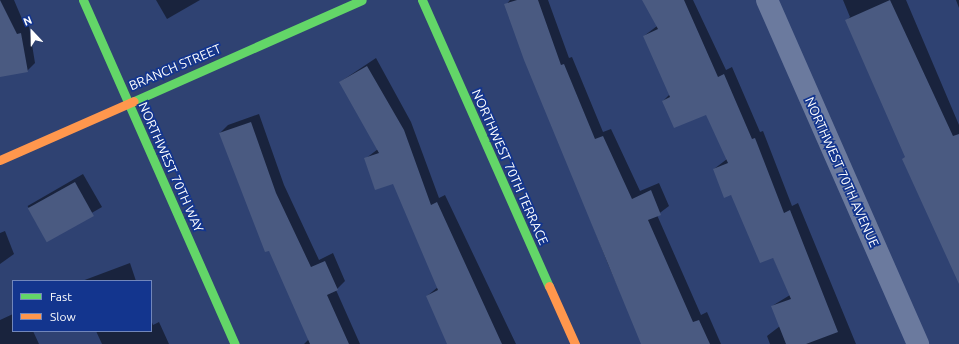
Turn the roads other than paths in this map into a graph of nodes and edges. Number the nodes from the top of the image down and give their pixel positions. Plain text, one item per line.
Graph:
1 (83, 0) edge
2 (362, 0) edge
3 (422, 0) edge
4 (766, 0) edge
5 (128, 102) junction
6 (0, 160) edge
7 (235, 344) edge
8 (575, 344) edge
9 (918, 344) edge

1 - 5 street, NORTHWEST 70TH WAY
2 - 5 street, BRANCH STREET
3 - 8 street, NORTHWEST 70TH TERRACE
4 - 9 street, NORTHWEST 70TH AVENUE
5 - 6 street, BRANCH STREET
5 - 7 street, NORTHWEST 70TH WAY

